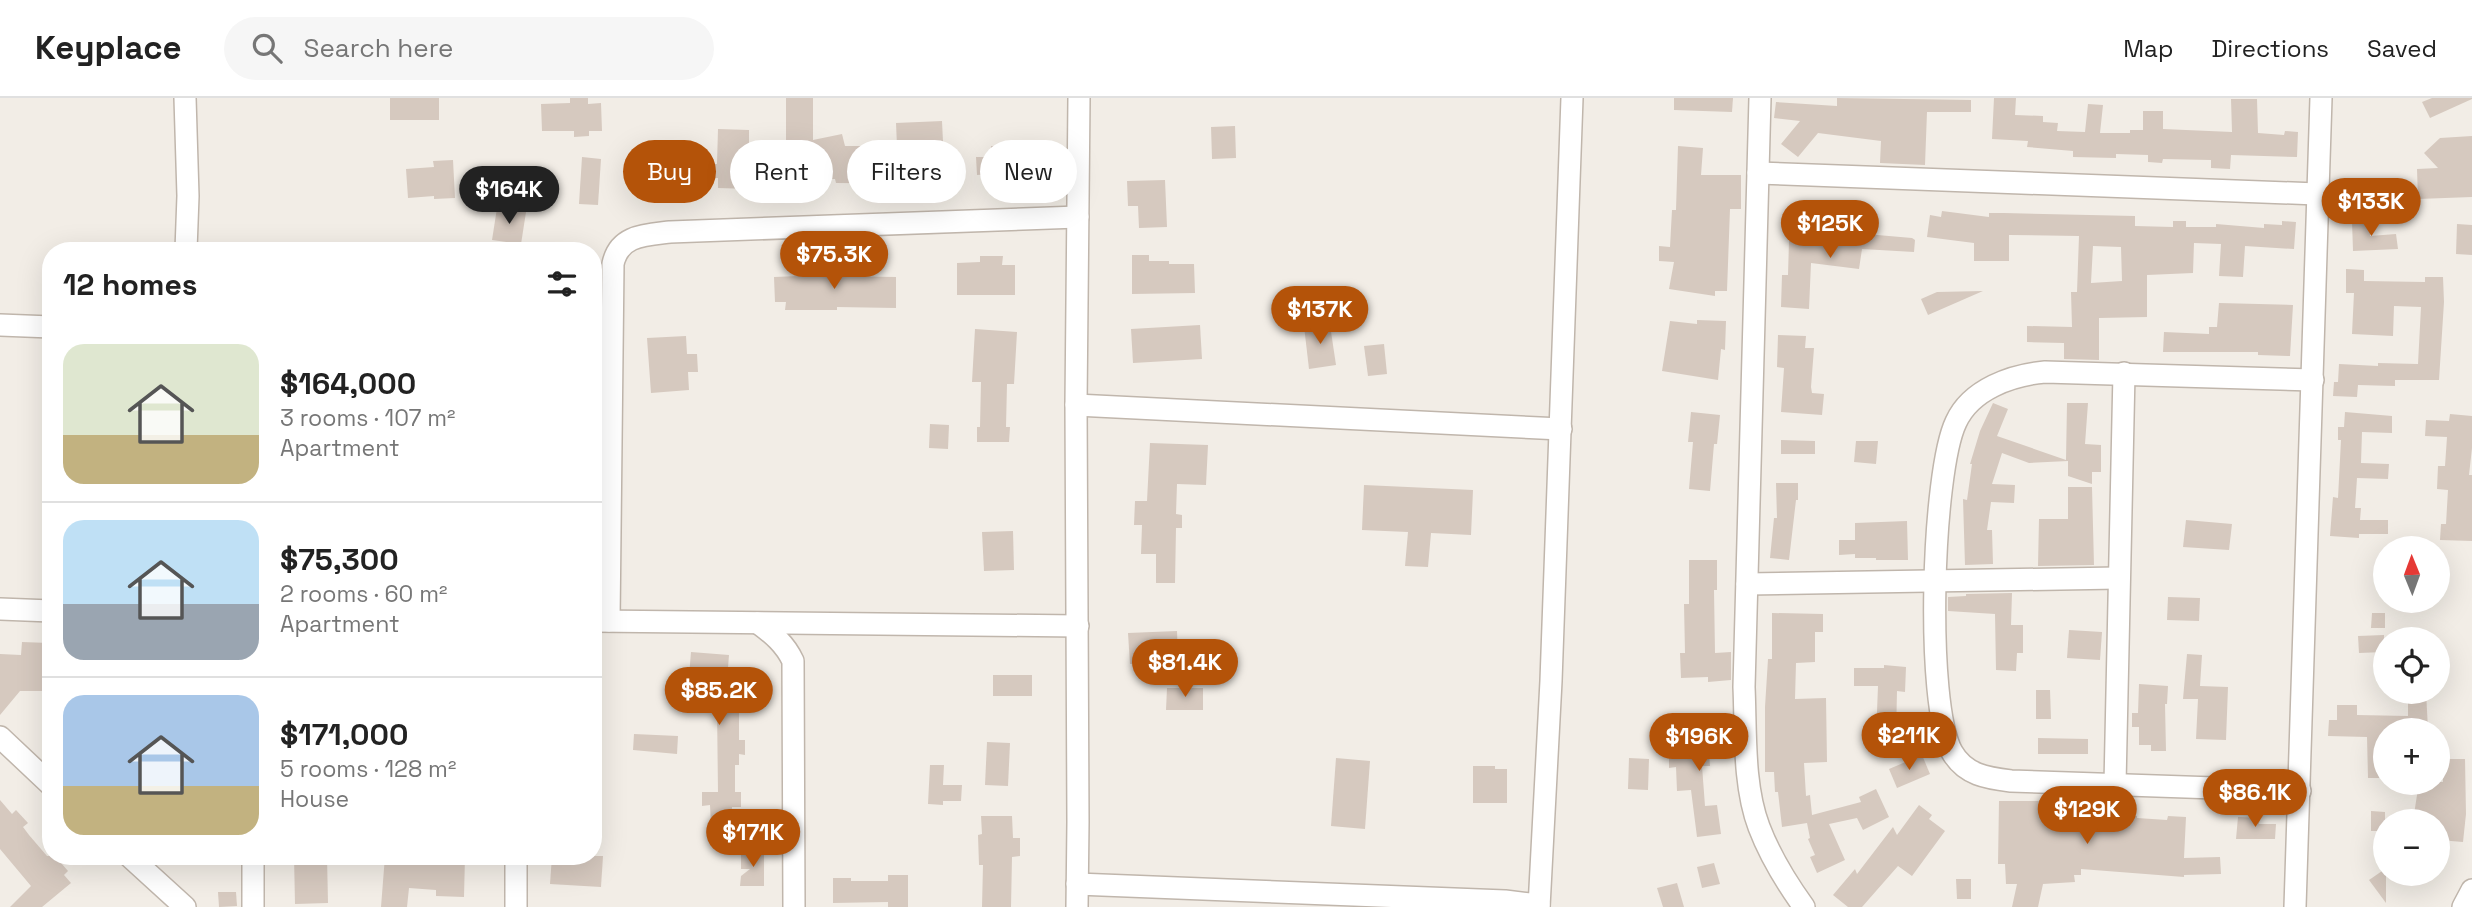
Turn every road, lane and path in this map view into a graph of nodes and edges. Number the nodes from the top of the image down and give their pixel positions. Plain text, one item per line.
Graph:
1 (185, 98) edge
2 (1079, 98) edge
3 (1572, 98) edge
4 (1760, 98) edge
5 (2321, 98) edge
6 (1758, 173) junction
7 (2317, 194) junction
8 (1078, 217) junction
9 (186, 242) edge
10 (0, 325) edge
11 (42, 327) edge
12 (2124, 373) junction
13 (2313, 380) junction
14 (1076, 405) junction
15 (1561, 429) junction
16 (2118, 578) junction
17 (1935, 580) junction
18 (1747, 583) junction
19 (602, 594) edge
20 (0, 609) edge
21 (42, 611) edge
22 (602, 621) edge
23 (758, 622) junction
24 (1078, 626) junction
25 (0, 737) edge
26 (42, 777) edge
27 (2115, 785) junction
28 (2300, 791) junction
29 (139, 865) edge
30 (253, 865) edge
31 (516, 865) edge
32 (1077, 884) junction
33 (2472, 890) edge
34 (1503, 904) edge
35 (1539, 906) edge
36 (184, 907) edge
37 (253, 907) edge
38 (516, 907) edge
39 (794, 907) edge
40 (1077, 907) edge
41 (1804, 907) edge
42 (2295, 907) edge
43 (2463, 907) edge

1 - 9 street
2 - 8 street
3 - 15 street
4 - 6 street
5 - 7 street
6 - 7 street
6 - 18 street
7 - 13 street
8 - 14 street
8 - 19 street
10 - 11 street
12 - 13 street
12 - 16 street
12 - 17 street
13 - 28 street
14 - 15 street
14 - 24 street
15 - 35 street
16 - 17 street
16 - 27 street
17 - 18 street
17 - 27 street
18 - 41 street
20 - 21 street
22 - 23 street
23 - 24 street
23 - 39 street
24 - 32 street
25 - 26 street
27 - 28 street
28 - 42 street
29 - 36 street
30 - 37 street
31 - 38 street
32 - 34 street
32 - 40 street
33 - 43 street
34 - 35 street

